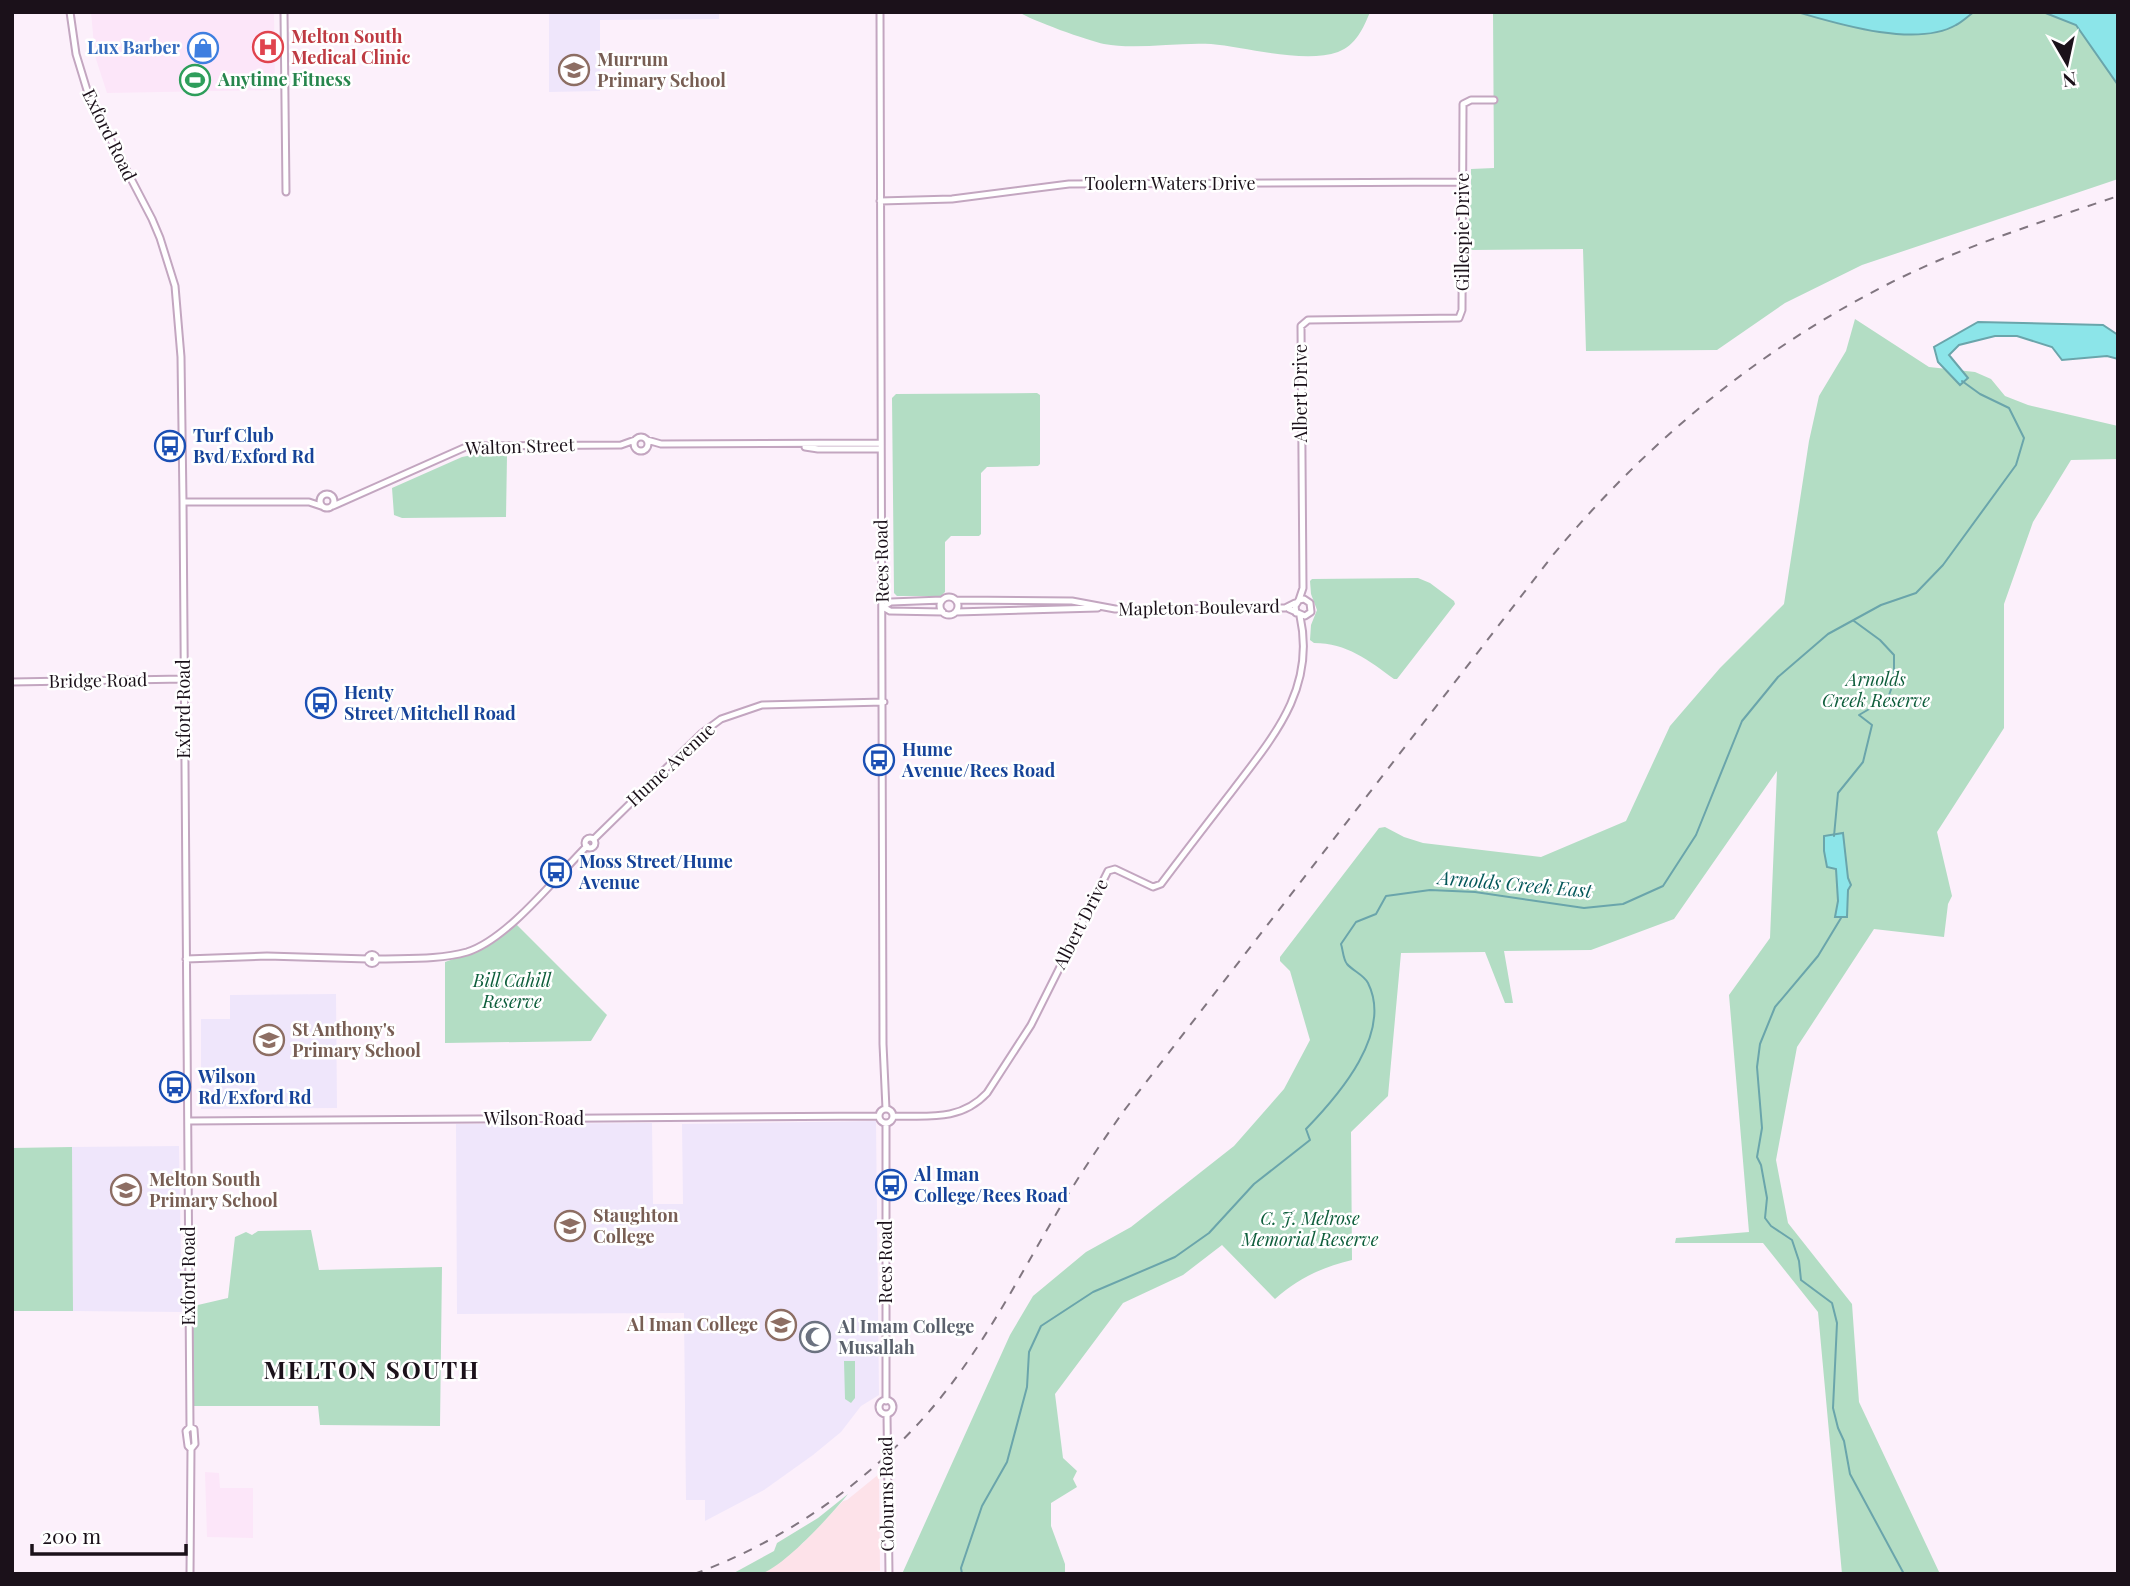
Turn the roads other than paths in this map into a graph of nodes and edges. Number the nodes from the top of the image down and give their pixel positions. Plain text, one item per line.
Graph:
1 (70, 12) edge
2 (284, 12) edge
3 (880, 12) edge
4 (1494, 100) dead end
5 (1462, 182) junction
6 (286, 191) dead end
7 (880, 201) junction
8 (1303, 324) joint
9 (635, 440) junction
10 (647, 440) junction
11 (621, 444) junction
12 (661, 444) junction
13 (881, 446) junction
14 (647, 448) junction
15 (635, 450) junction
16 (321, 497) junction
17 (333, 497) junction
18 (345, 499) junction
19 (183, 502) junction
20 (309, 502) junction
21 (321, 506) junction
22 (333, 506) junction
23 (1303, 588) junction
24 (942, 600) junction
25 (956, 600) junction
26 (1308, 600) junction
27 (1297, 602) junction
28 (883, 607) junction
29 (1102, 607) junction
30 (1287, 609) junction
31 (943, 612) junction
32 (956, 612) junction
33 (1298, 614) junction
34 (1308, 615) junction
35 (1303, 627) junction
36 (184, 679) junction
37 (12, 682) edge
38 (884, 702) junction
39 (186, 959) junction
40 (886, 1110) junction
41 (879, 1116) junction
42 (893, 1116) junction
43 (188, 1121) junction
44 (886, 1124) junction
45 (887, 1415) joint
46 (190, 1574) edge
47 (888, 1574) edge

1 - 19 street, Exford Road
2 - 6 street
3 - 7 street, Rees Road
4 - 5 street, Gillespie Drive
5 - 7 street, Toolern Waters Drive
5 - 8 street, Gillespie Drive
7 - 13 street, Rees Road
8 - 23 street, Albert Drive
9 - 10 street
9 - 11 street, Walton Street
9 - 15 street
10 - 12 street
10 - 14 street
11 - 15 street, Walton Street
11 - 18 street, Walton Street
12 - 13 street
12 - 14 street
13 - 28 street, Rees Road
14 - 15 street
16 - 17 street
16 - 20 street
16 - 21 street
17 - 18 street
17 - 22 street
18 - 22 street, Walton Street
19 - 20 street
19 - 36 street, Exford Road
20 - 21 street
21 - 22 street
23 - 26 street, Albert Drive
23 - 27 street, Albert Drive
24 - 25 street
24 - 28 street
24 - 31 street
25 - 29 street, Mapleton Boulevard
25 - 32 street
26 - 27 street
26 - 34 street
27 - 30 street, Mapleton Boulevard
27 - 33 street, Albert Drive
28 - 31 street
28 - 38 street, Rees Road
29 - 30 street, Mapleton Boulevard
29 - 32 street, Mapleton Boulevard
30 - 33 street, Mapleton Boulevard
31 - 32 street
33 - 34 street
33 - 35 street, Albert Drive
34 - 35 street, Albert Drive
35 - 42 street, Albert Drive
36 - 37 street, Bridge Road
36 - 39 street, Exford Road
38 - 39 street, Hume Avenue
38 - 40 street, Rees Road
39 - 43 street, Exford Road
40 - 41 street
40 - 42 street
41 - 43 street, Wilson Road
41 - 44 street
42 - 44 street
43 - 46 street, Exford Road
44 - 45 street, Rees Road
45 - 47 street, Coburns Road

